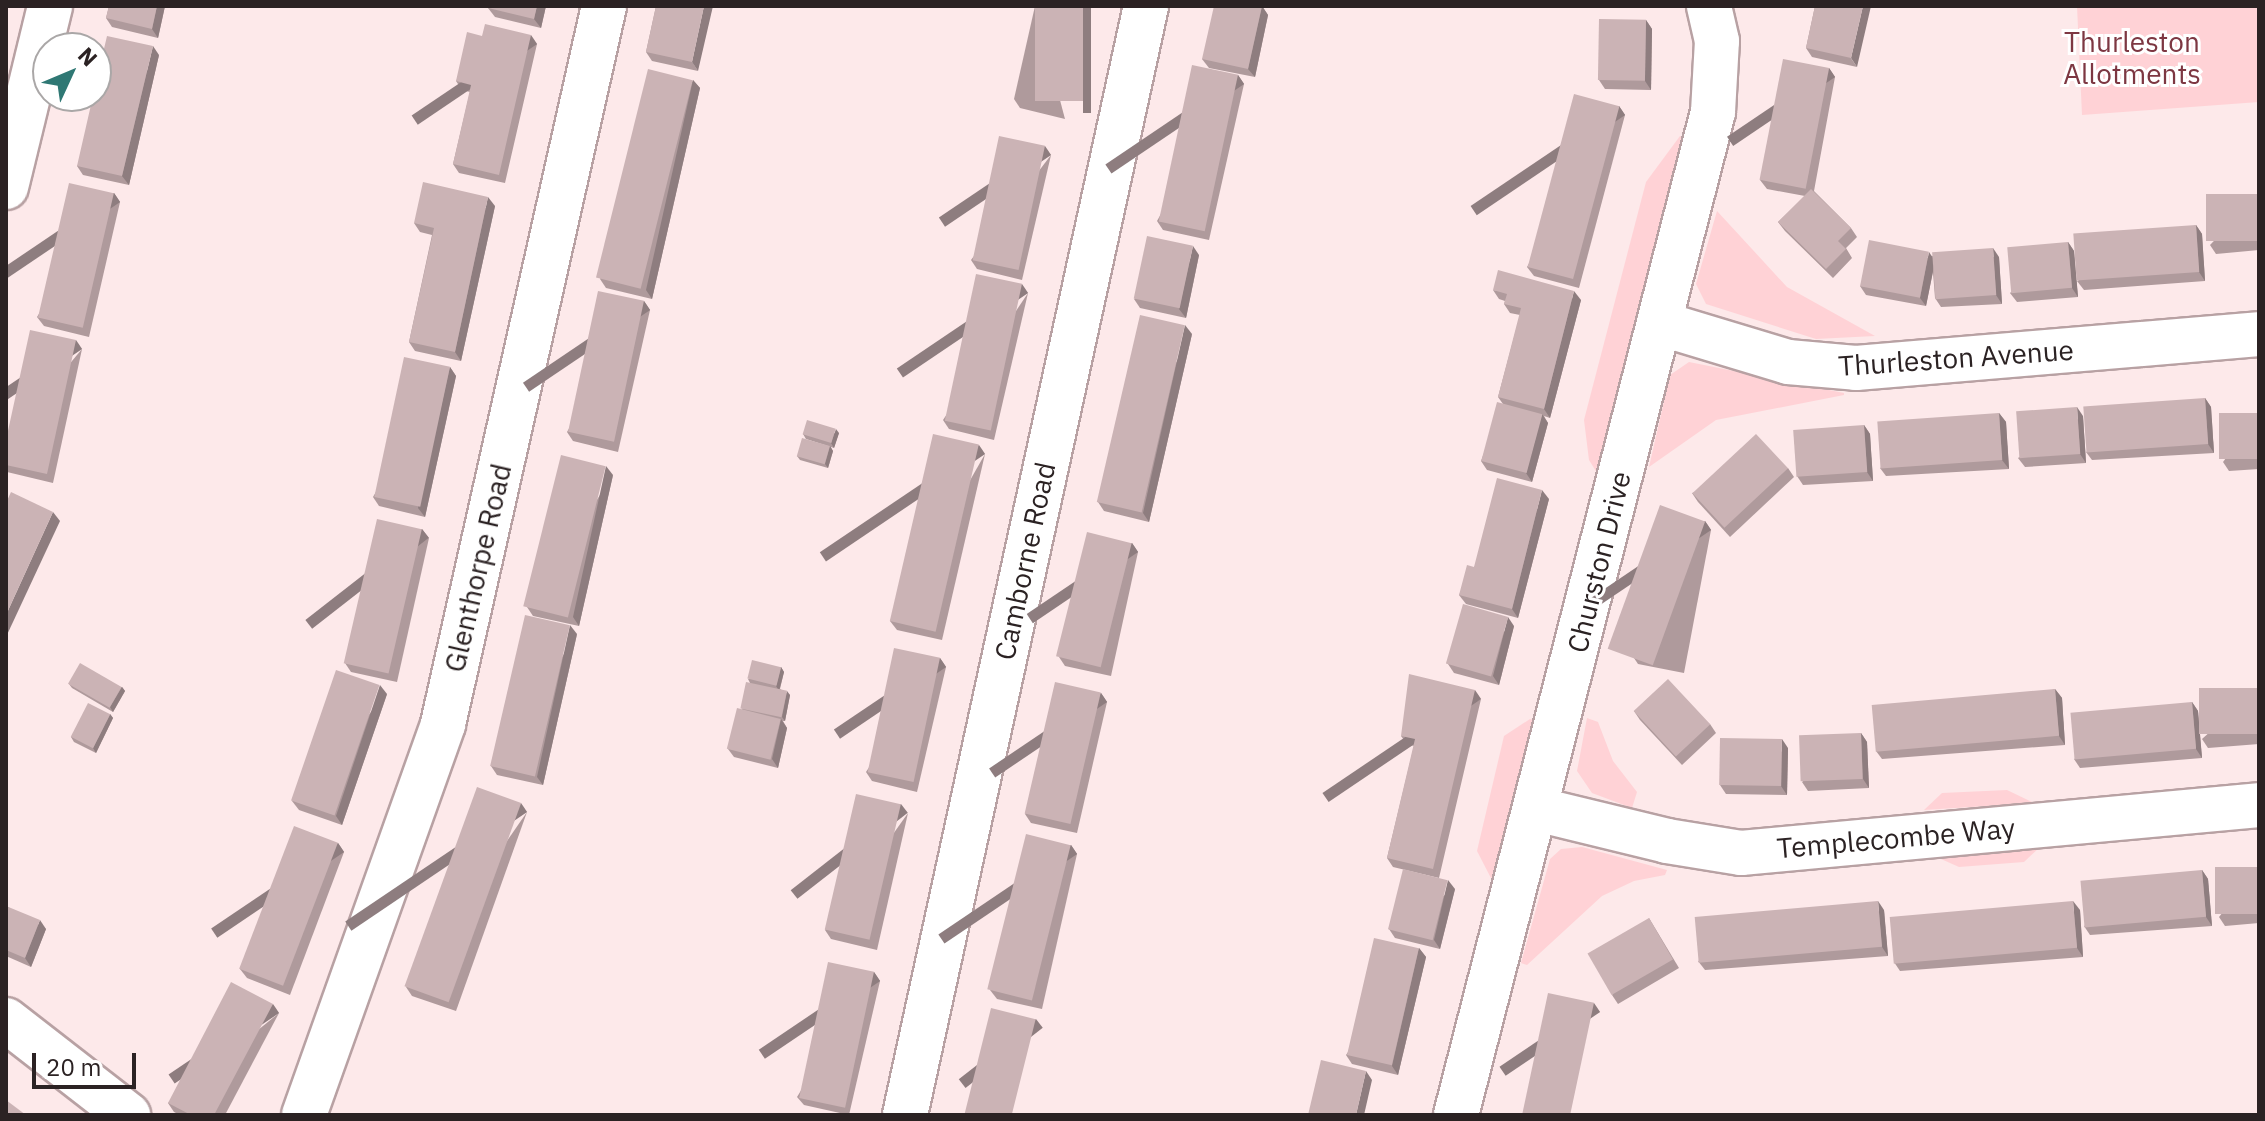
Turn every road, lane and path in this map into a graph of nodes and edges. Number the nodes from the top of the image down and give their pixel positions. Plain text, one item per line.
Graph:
1 (50, 6) edge
2 (604, 6) edge
3 (1146, 6) edge
4 (1709, 6) edge
5 (6, 187) edge
6 (1659, 323) junction
7 (2259, 334) edge
8 (2259, 805) edge
9 (1536, 809) junction
10 (6, 1020) edge
11 (128, 1115) edge
12 (304, 1115) edge
13 (905, 1115) edge
14 (1456, 1115) edge

1 - 5 street
2 - 12 street, Glenthorpe Road
3 - 13 street, Camborne Road
4 - 6 street, Churston Drive
6 - 7 street, Thurleston Avenue
6 - 9 street, Churston Drive
8 - 9 street, Templecombe Way
9 - 14 street, Churston Drive
10 - 11 street

